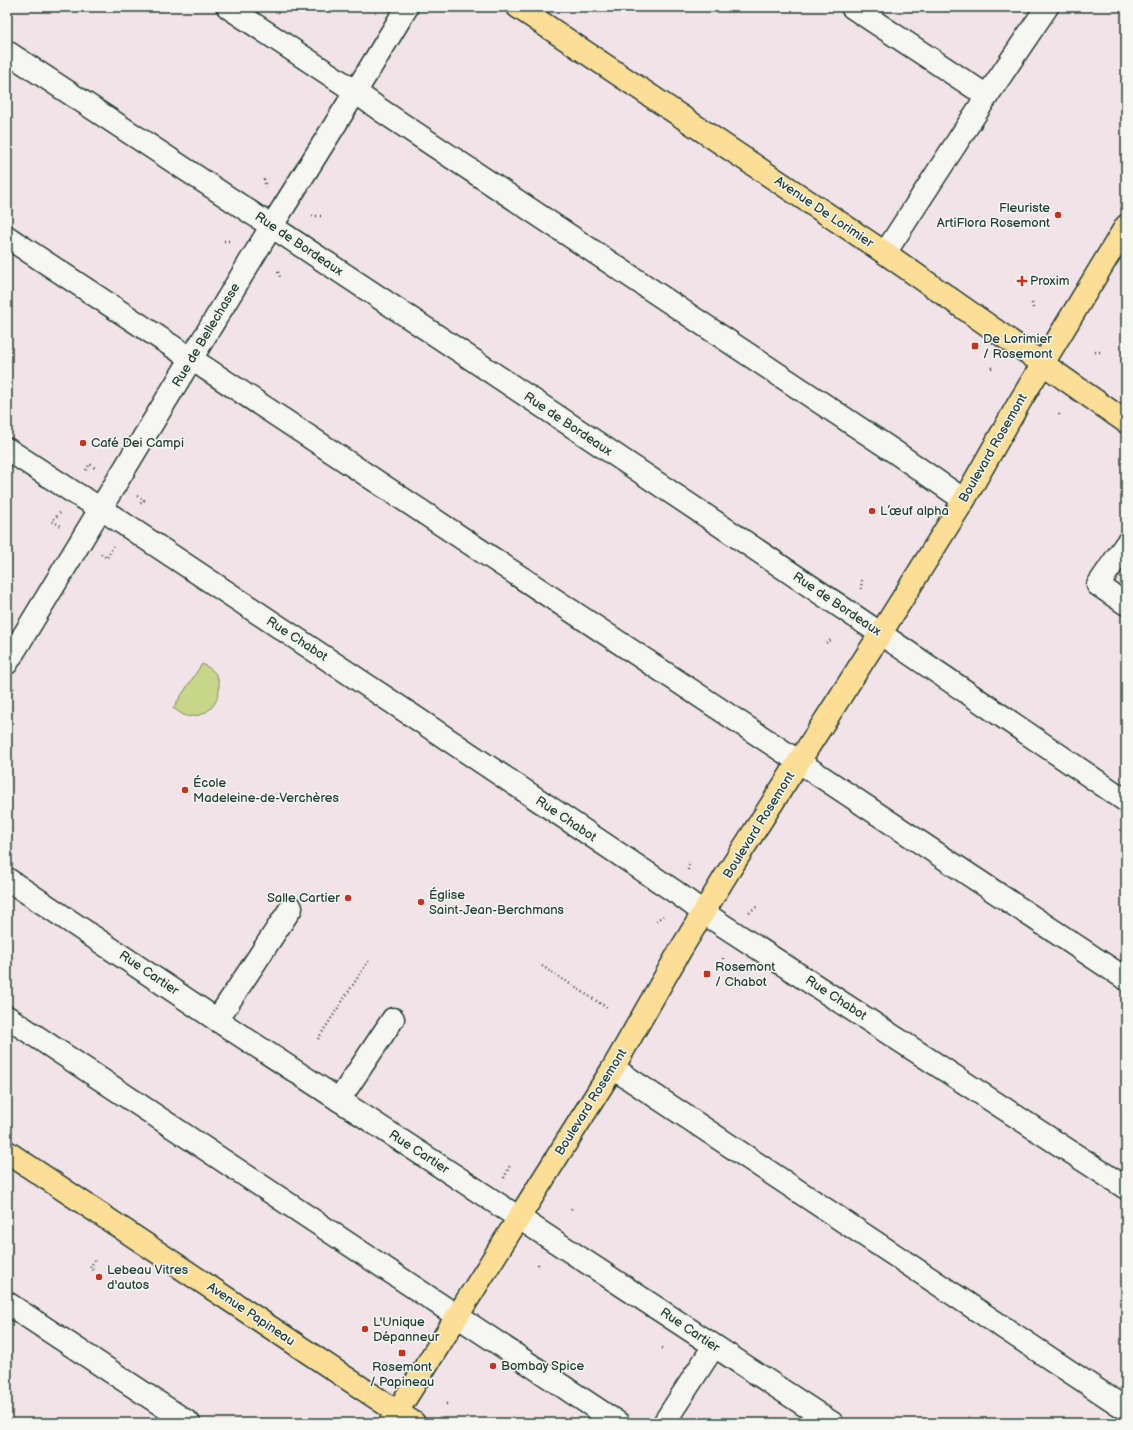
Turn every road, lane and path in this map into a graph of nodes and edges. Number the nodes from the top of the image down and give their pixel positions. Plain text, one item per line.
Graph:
1 (228, 7) edge
2 (407, 7) edge
3 (447, 7) edge
4 (518, 7) edge
5 (852, 7) edge
6 (1047, 7) edge
7 (448, 12) dead end
8 (7, 52) edge
9 (356, 92) junction
10 (987, 96) junction
11 (264, 179) dead end
12 (266, 187) dead end
13 (312, 216) dead end
14 (321, 216) dead end
15 (272, 226) junction
16 (1126, 226) edge
17 (7, 237) edge
18 (232, 241) dead end
19 (224, 242) dead end
20 (885, 253) junction
21 (278, 272) dead end
22 (280, 277) dead end
23 (1032, 303) dead end
24 (1033, 308) dead end
25 (1095, 352) dead end
26 (1100, 352) dead end
27 (192, 358) junction
28 (1043, 364) junction
29 (994, 367) dead end
30 (991, 368) dead end
31 (1126, 422) edge
32 (7, 449) edge
33 (964, 500) junction
34 (100, 508) junction
35 (63, 510) dead end
36 (52, 521) dead end
37 (1126, 544) edge
38 (113, 546) dead end
39 (107, 558) dead end
40 (862, 578) dead end
41 (861, 588) dead end
42 (1126, 604) edge
43 (881, 633) junction
44 (831, 640) dead end
45 (826, 643) dead end
46 (7, 662) edge
47 (798, 763) junction
48 (1126, 800) edge
49 (689, 862) dead end
50 (688, 874) dead end
51 (7, 879) edge
52 (758, 906) dead end
53 (291, 908) dead end
54 (704, 913) junction
55 (748, 913) dead end
56 (663, 916) dead end
57 (656, 921) dead end
58 (723, 958) dead end
59 (369, 960) dead end
60 (542, 966) dead end
61 (723, 970) dead end
62 (1126, 979) edge
63 (609, 1009) dead end
64 (7, 1017) edge
65 (393, 1019) dead end
66 (217, 1020) junction
67 (318, 1039) dead end
68 (613, 1068) junction
69 (339, 1100) junction
70 (7, 1152) edge
71 (510, 1164) dead end
72 (504, 1178) dead end
73 (1126, 1188) edge
74 (520, 1217) junction
75 (95, 1259) dead end
76 (538, 1264) dead end
77 (539, 1268) dead end
78 (94, 1270) dead end
79 (7, 1303) edge
80 (458, 1315) junction
81 (714, 1346) junction
82 (385, 1363) dead end
83 (386, 1367) dead end
84 (450, 1403) dead end
85 (446, 1404) dead end
86 (1126, 1409) edge
87 (401, 1419) edge
88 (190, 1423) edge
89 (618, 1423) edge
90 (664, 1423) edge
91 (832, 1423) edge

1 - 9 street
2 - 9 street, Rue de Bellechasse
3 - 7 path
4 - 20 main road, Avenue De Lorimier
5 - 10 street
6 - 10 street
8 - 15 street, Rue de Bordeaux
9 - 15 street, Rue de Bellechasse
9 - 33 street
10 - 20 street
11 - 12 path
13 - 14 path
15 - 27 street, Rue de Bellechasse
15 - 43 street, Rue de Bordeaux
16 - 28 main road, Boulevard Rosemont
17 - 27 street
18 - 19 path
20 - 28 main road, Avenue De Lorimier
21 - 22 path
23 - 24 path
25 - 26 path
27 - 34 street, Rue de Bellechasse
27 - 47 street
28 - 31 main road, Avenue De Lorimier
28 - 33 main road, Boulevard Rosemont
29 - 30 path
32 - 34 street, Rue Chabot
33 - 43 main road, Boulevard Rosemont
34 - 46 street, Rue de Bellechasse
34 - 54 street, Rue Chabot
35 - 36 path
37 - 42 street
38 - 39 path
40 - 41 path
43 - 47 main road, Boulevard Rosemont
43 - 48 street, Rue de Bordeaux
44 - 45 path
47 - 54 main road, Boulevard Rosemont
47 - 62 street
49 - 50 path
51 - 66 street, Rue Cartier
52 - 55 path
53 - 66 street
54 - 68 main road, Boulevard Rosemont
54 - 73 street, Rue Chabot
56 - 57 path
58 - 61 path
59 - 67 path
60 - 63 path
64 - 80 street
65 - 69 street
66 - 69 street, Rue Cartier
68 - 74 main road, Boulevard Rosemont
68 - 86 street
69 - 74 street, Rue Cartier
70 - 87 main road, Avenue Papineau
71 - 72 path
74 - 80 main road, Boulevard Rosemont
74 - 81 street, Rue Cartier
75 - 78 path
76 - 77 path
79 - 88 street
80 - 87 main road, Boulevard Rosemont
80 - 89 street
81 - 90 street
81 - 91 street, Rue Cartier
82 - 83 path
84 - 85 path

